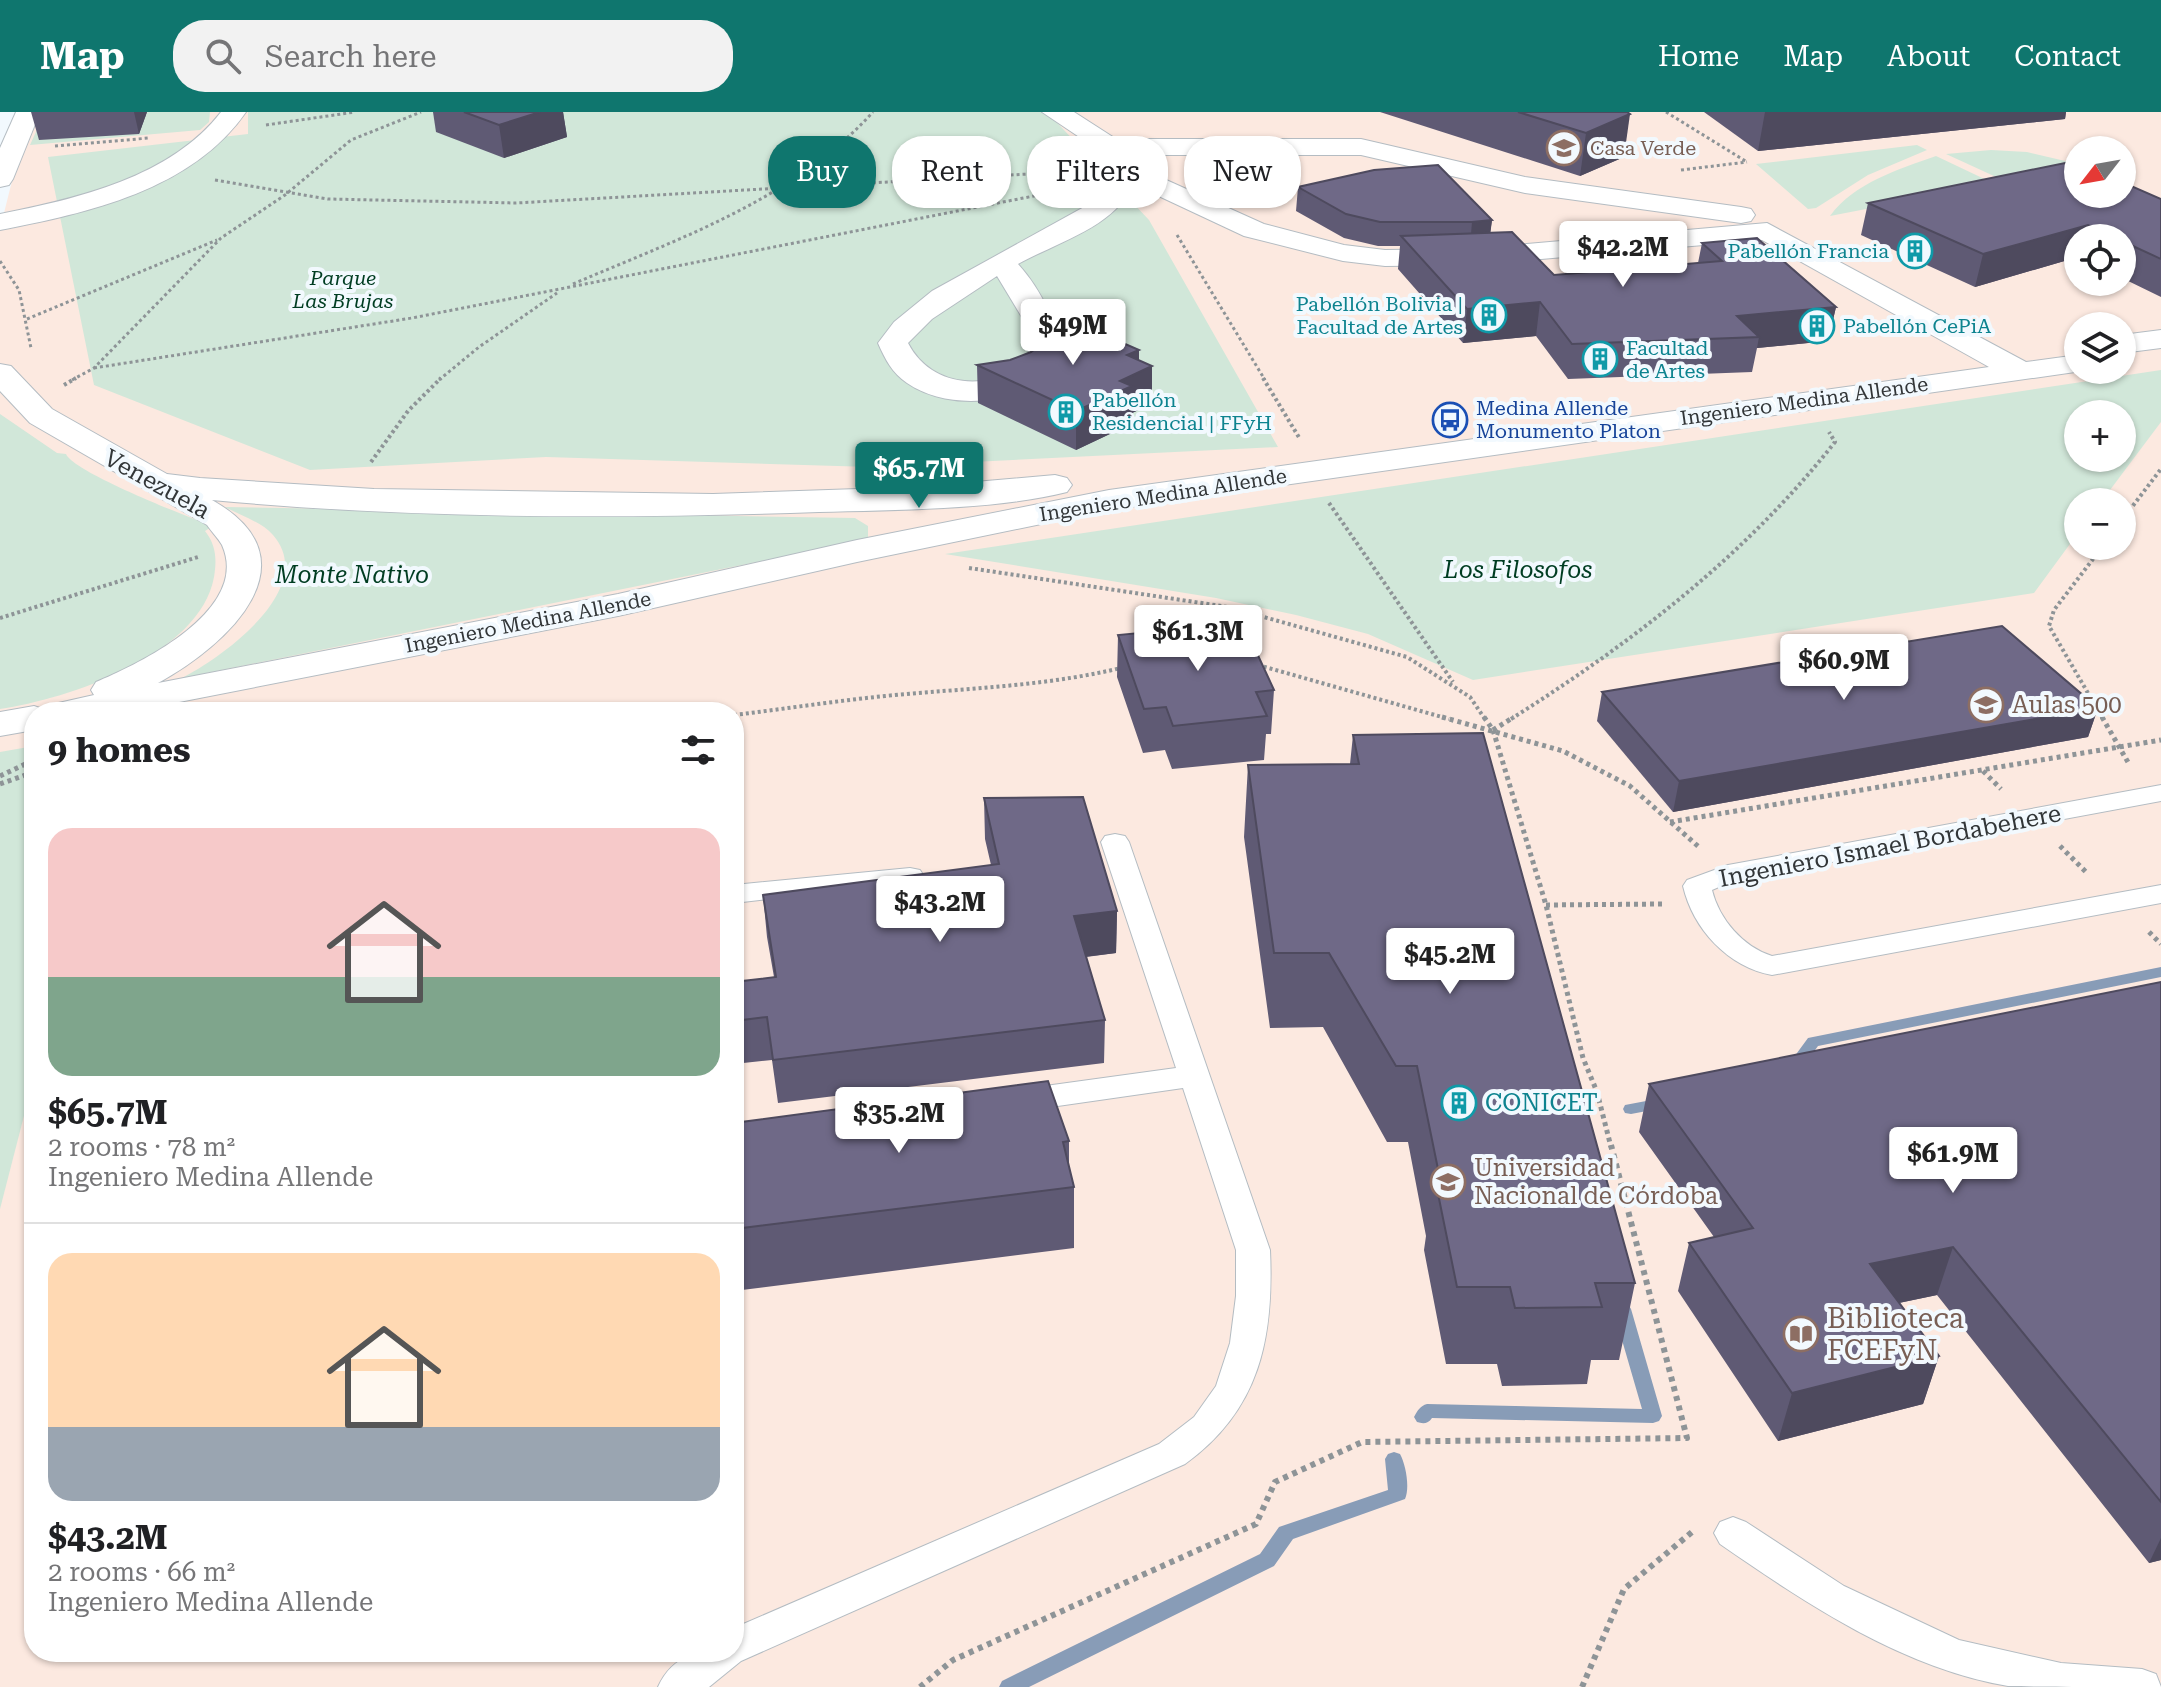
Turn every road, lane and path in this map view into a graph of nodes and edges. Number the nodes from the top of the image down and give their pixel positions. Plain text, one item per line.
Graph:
1 (28, 112) edge
2 (234, 112) edge
3 (421, 112) edge
4 (873, 112) edge
5 (1054, 112) edge
6 (1666, 112) edge
7 (855, 136) edge
8 (1091, 136) edge
9 (1168, 161) edge
10 (1747, 162) dead end
11 (1027, 171) edge
12 (159, 173) junction
13 (0, 179) edge
14 (876, 182) edge
15 (1027, 185) edge
16 (768, 189) edge
17 (1168, 189) edge
18 (768, 194) edge
19 (285, 195) junction
20 (1100, 208) edge
21 (0, 222) edge
22 (1779, 230) junction
23 (1176, 232) dead end
24 (221, 238) junction
25 (0, 261) edge
26 (1001, 263) junction
27 (562, 289) junction
28 (27, 319) junction
29 (2161, 339) edge
30 (2136, 342) edge
31 (2064, 354) edge
32 (2161, 354) edge
33 (2136, 357) edge
34 (35, 359) dead end
35 (2033, 364) edge
36 (94, 368) junction
37 (0, 373) edge
38 (52, 378) dead end
39 (61, 387) junction
40 (74, 394) dead end
41 (1811, 399) junction
42 (1308, 453) junction
43 (2161, 469) edge
44 (366, 470) dead end
45 (156, 483) junction
46 (1325, 496) dead end
47 (883, 502) junction
48 (2136, 502) edge
49 (902, 542) junction
50 (241, 545) junction
51 (2092, 560) edge
52 (964, 567) dead end
53 (0, 618) edge
54 (1255, 664) edge
55 (1134, 666) edge
56 (1456, 686) junction
57 (74, 702) edge
58 (119, 702) edge
59 (744, 714) edge
60 (1493, 730) junction
61 (2161, 740) edge
62 (2119, 747) junction
63 (24, 765) edge
64 (1982, 770) junction
65 (0, 776) edge
66 (24, 776) edge
67 (0, 784) edge
68 (2154, 794) edge
69 (2031, 817) junction
70 (1670, 822) junction
71 (1115, 842) dead end
72 (1728, 873) junction
73 (910, 876) edge
74 (744, 893) edge
75 (2161, 894) edge
76 (2117, 902) junction
77 (1699, 904) junction
78 (1546, 905) junction
79 (2161, 944) edge
80 (1194, 1076) junction
81 (979, 1107) edge
82 (1733, 1533) joint
83 (744, 1642) edge
84 (712, 1662) edge
85 (678, 1687) edge
86 (920, 1687) edge
87 (1582, 1687) edge
88 (2142, 1687) edge

1 - 13 street
2 - 12 street
3 - 19 path
4 - 7 path
5 - 8 street
6 - 10 path
9 - 22 street
11 - 14 path
12 - 19 path
12 - 21 street
15 - 27 path
16 - 19 path
17 - 22 street
18 - 27 path
19 - 24 path
20 - 26 street
22 - 35 street
23 - 42 path
24 - 28 path
24 - 36 path
25 - 28 path
26 - 26 street
27 - 36 path
27 - 44 path
28 - 34 path
29 - 30 street
31 - 35 street, Ingeniero Medina Allende
32 - 33 street
35 - 41 street, Ingeniero Medina Allende
35 - 42 street, Ingeniero Medina Allende
36 - 39 path
37 - 45 street, Venezuela
38 - 39 path
39 - 40 path
41 - 49 street, Ingeniero Medina Allende
41 - 60 path
42 - 47 street, Ingeniero Medina Allende
43 - 48 path
45 - 47 street, Ingeniero Medina Allende
45 - 50 street, Venezuela
46 - 56 path
47 - 49 street
49 - 58 street, Ingeniero Medina Allende
50 - 53 path
50 - 57 street
51 - 62 path
52 - 56 path
54 - 60 path
55 - 59 path
56 - 60 path
60 - 70 path
60 - 78 path
61 - 62 path
62 - 64 path
62 - 68 path
63 - 65 path
64 - 69 path
64 - 70 path
66 - 67 path
68 - 69 lane, Ingeniero Ismael Bordabehere
69 - 72 lane, Ingeniero Ismael Bordabehere
69 - 76 path
70 - 72 path
71 - 80 lane
72 - 77 lane, Ingeniero Ismael Bordabehere
73 - 74 lane
75 - 76 lane, Ingeniero Ismael Bordabehere
76 - 77 lane, Ingeniero Ismael Bordabehere
76 - 79 path
77 - 78 path
78 - 86 path
80 - 81 lane
80 - 83 lane
82 - 87 path
82 - 88 lane
84 - 85 lane

